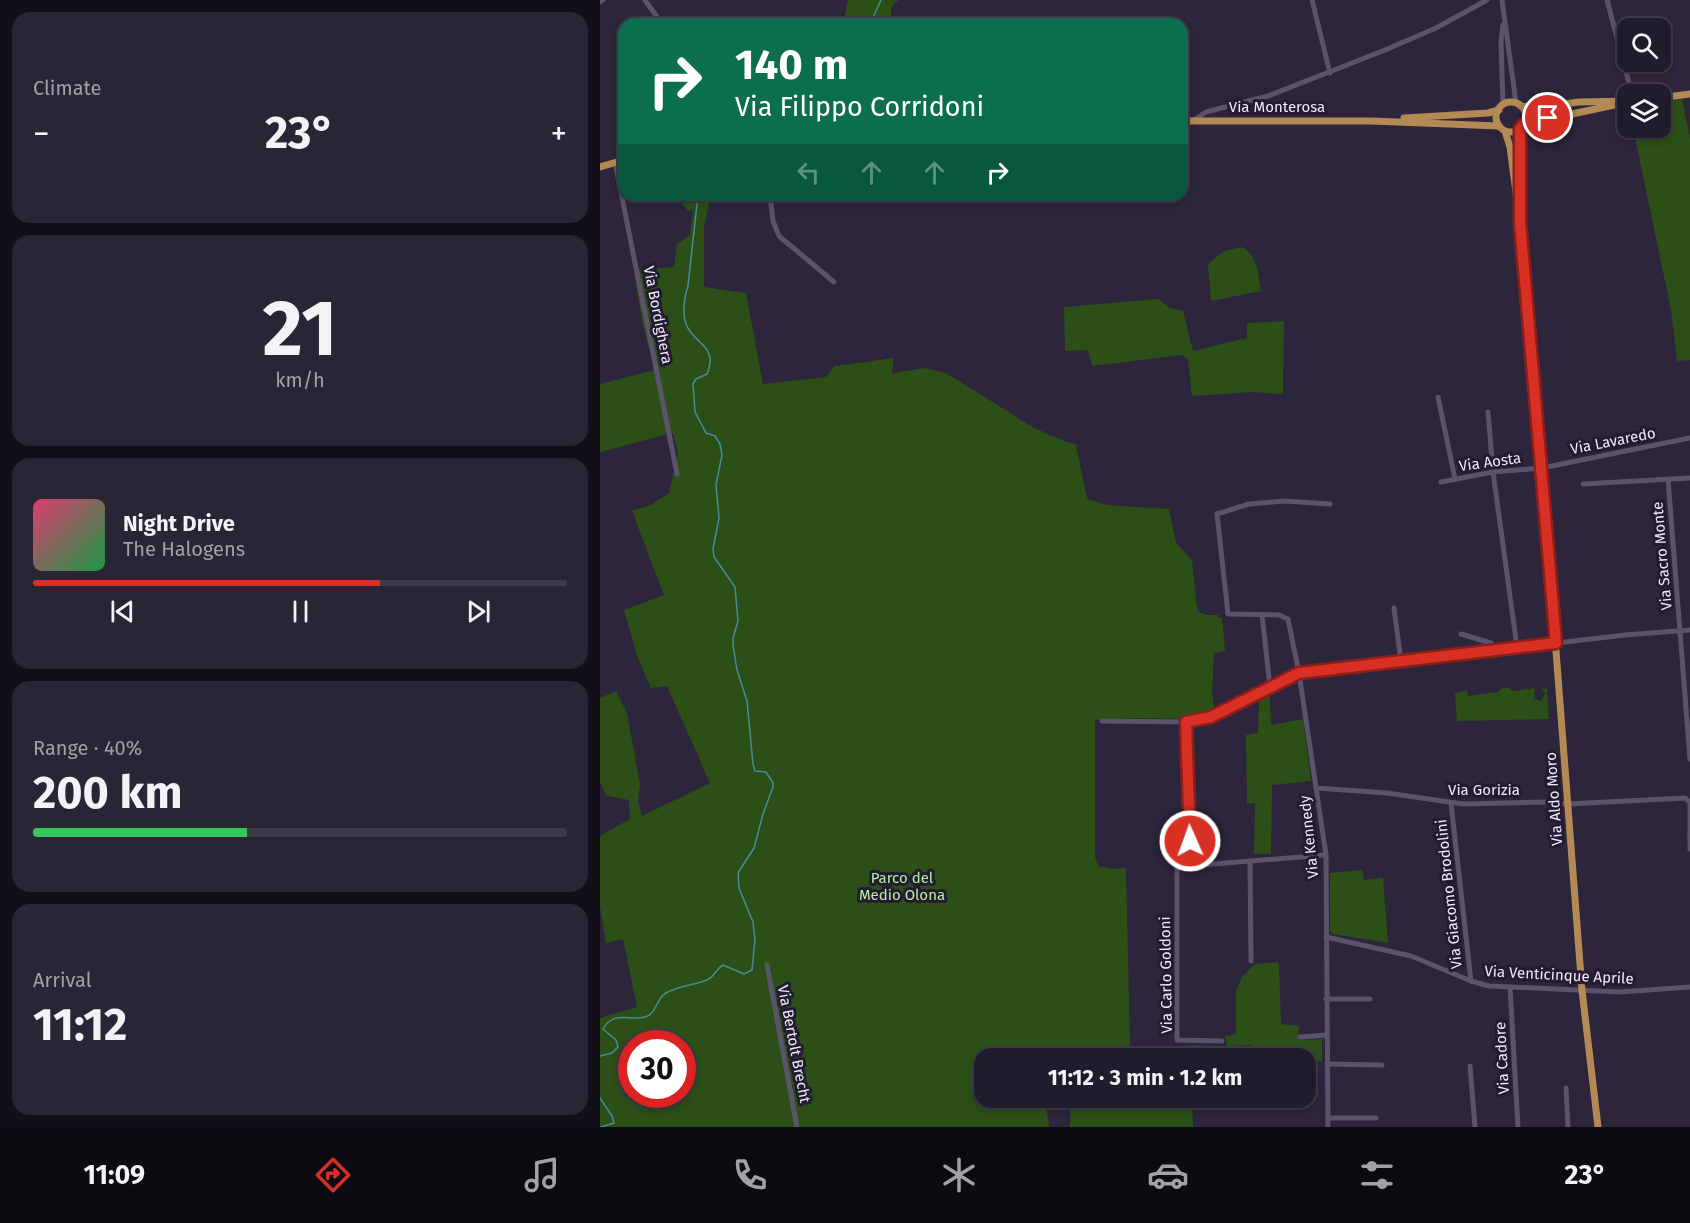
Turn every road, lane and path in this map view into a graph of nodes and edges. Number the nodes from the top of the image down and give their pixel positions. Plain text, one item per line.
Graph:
1 (645, 0) edge
2 (1312, 0) edge
3 (1487, 0) edge
4 (1502, 0) edge
5 (1606, 0) edge
6 (658, 18) edge
7 (1504, 20) junction
8 (1330, 73) junction
9 (1629, 84) edge
10 (1690, 94) edge
11 (1671, 97) edge
12 (1617, 102) edge
13 (1519, 105) junction
14 (1617, 105) edge
15 (1501, 108) junction
16 (1188, 120) edge
17 (1194, 120) junction
18 (1371, 121) junction
19 (1522, 127) junction
20 (1502, 128) junction
21 (618, 161) edge
22 (615, 162) junction
23 (600, 167) edge
24 (618, 177) edge
25 (623, 201) edge
26 (771, 201) edge
27 (1520, 222) junction
28 (834, 282) dead end
29 (1438, 397) dead end
30 (1488, 412) dead end
31 (1690, 438) edge
32 (1542, 468) junction
33 (1493, 472) junction
34 (677, 474) dead end
35 (1690, 478) edge
36 (1455, 479) junction
37 (1668, 479) junction
38 (1441, 482) dead end
39 (1583, 484) dead end
40 (1330, 504) dead end
41 (1394, 608) dead end
42 (1262, 615) junction
43 (1690, 630) edge
44 (1681, 631) junction
45 (1461, 634) dead end
46 (1556, 643) junction
47 (1517, 647) junction
48 (1499, 649) junction
49 (1401, 661) junction
50 (1299, 673) junction
51 (1270, 687) junction
52 (1102, 721) dead end
53 (1186, 722) junction
54 (1690, 759) edge
55 (1316, 788) junction
56 (1689, 799) edge
57 (1451, 803) junction
58 (1568, 804) junction
59 (1690, 834) edge
60 (1690, 849) edge
61 (1326, 855) junction
62 (1250, 861) junction
63 (1191, 864) junction
64 (1326, 937) junction
65 (1251, 961) dead end
66 (767, 965) dead end
67 (1472, 981) junction
68 (1510, 987) junction
69 (1690, 987) edge
70 (1582, 990) junction
71 (1326, 999) junction
72 (1370, 999) dead end
73 (1326, 1035) junction
74 (1300, 1037) dead end
75 (1222, 1041) dead end
76 (1327, 1064) junction
77 (1382, 1065) dead end
78 (1470, 1066) dead end
79 (1566, 1088) dead end
80 (1328, 1118) junction
81 (1376, 1118) dead end
82 (797, 1127) edge
83 (1328, 1127) edge
84 (1475, 1127) edge
85 (1518, 1127) edge
86 (1568, 1127) edge
87 (1598, 1127) edge

1 - 6 street
2 - 8 street
3 - 8 street
4 - 7 street
5 - 9 street
7 - 13 street
7 - 15 street
8 - 17 street
10 - 11 main road
12 - 13 main road
13 - 15 main road
13 - 19 main road
14 - 19 main road
15 - 18 main road, Via Monterosa
15 - 20 main road
16 - 17 main road, Via Monterosa
17 - 18 main road, Via Monterosa
18 - 20 main road, Via Monterosa
19 - 20 main road
19 - 27 main road
20 - 27 main road
21 - 22 main road
22 - 23 main road
22 - 24 street, Via Bordighera
25 - 34 street, Via Bordighera
26 - 28 street
27 - 32 main road, Via Aldo Moro
29 - 36 street
30 - 33 street
31 - 32 street, Via Lavaredo
32 - 33 street, Via Aosta
32 - 46 main road, Via Aldo Moro
33 - 36 street, Via Aosta
33 - 47 street
35 - 37 street
36 - 38 street, Via Aosta
37 - 39 street
37 - 44 street, Via Sacro Monte
40 - 42 street
41 - 49 street
42 - 50 street, Via Kennedy
42 - 51 street
43 - 44 street
44 - 46 street
44 - 54 street, Via Sacro Monte
45 - 48 street
46 - 47 street
46 - 58 main road, Via Aldo Moro
47 - 48 street
48 - 49 street
49 - 50 street
50 - 51 street
50 - 55 street, Via Kennedy
51 - 53 street
52 - 53 street
53 - 63 street
55 - 57 street, Via Gorizia
55 - 61 street, Via Kennedy
56 - 58 street, Via Gorizia
56 - 59 street, Via Gorizia
57 - 58 street, Via Gorizia
57 - 67 street, Via Giacomo Brodolini
58 - 70 main road, Via Aldo Moro
59 - 60 street, Via Gorizia
61 - 62 street
61 - 64 street, Via Kennedy
62 - 63 street
62 - 65 street
63 - 75 street, Via Carlo Goldoni
64 - 67 street, Via Venticinque Aprile
64 - 71 street, Via Kennedy
66 - 82 street, Via Bertolt Brecht
67 - 68 street, Via Venticinque Aprile
68 - 70 street, Via Venticinque Aprile
68 - 85 street, Via Cadore
69 - 70 street, Via Venticinque Aprile
70 - 87 main road, Via Aldo Moro
71 - 72 street
71 - 73 street, Via Kennedy
73 - 74 street
73 - 76 street, Via Kennedy
76 - 77 street
76 - 80 street, Via Kennedy
78 - 84 street
79 - 86 street
80 - 81 street
80 - 83 street, Via Kennedy

